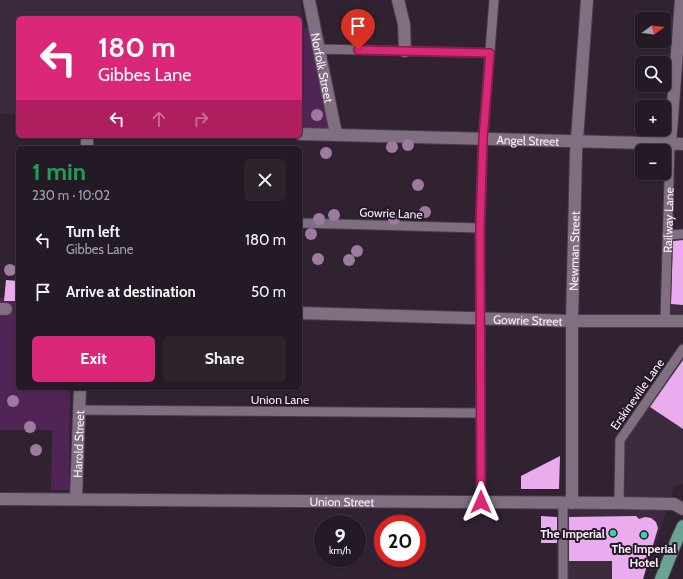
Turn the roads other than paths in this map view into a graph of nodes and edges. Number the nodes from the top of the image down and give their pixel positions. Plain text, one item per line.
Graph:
1 (309, 0) edge
2 (398, 0) edge
3 (494, 0) edge
4 (587, 0) edge
5 (681, 0) edge
6 (318, 49) junction
7 (405, 52) junction
8 (490, 53) junction
9 (302, 134) edge
10 (337, 135) junction
11 (483, 139) junction
12 (577, 141) junction
13 (670, 144) joint
14 (671, 144) edge
15 (683, 144) edge
16 (669, 180) edge
17 (302, 223) edge
18 (480, 228) junction
19 (683, 234) edge
20 (667, 235) junction
21 (302, 313) edge
22 (481, 318) junction
23 (572, 320) junction
24 (665, 320) junction
25 (683, 320) edge
26 (683, 349) edge
27 (80, 390) edge
28 (79, 410) junction
29 (480, 413) junction
30 (0, 499) edge
31 (76, 499) junction
32 (481, 502) junction
33 (568, 503) junction
34 (619, 503) junction
35 (683, 509) edge
36 (683, 526) edge
37 (563, 579) edge
38 (661, 579) edge

1 - 6 street, Norfolk Street
2 - 7 street
3 - 8 lane
4 - 12 street, Newman Street
5 - 13 street, Railway Lane
6 - 7 lane
6 - 10 street, Norfolk Street
7 - 8 lane
8 - 11 lane
9 - 10 street, Angel Street
10 - 11 street, Angel Street
11 - 12 street, Angel Street
11 - 18 lane
12 - 13 street, Angel Street
12 - 23 street, Newman Street
14 - 15 street, Angel Street
16 - 20 lane, Railway Lane
17 - 18 lane, Gowrie Lane
18 - 22 lane
19 - 20 lane
20 - 24 lane, Railway Lane
21 - 22 street, Gowrie Street
22 - 23 street, Gowrie Street
22 - 29 lane
23 - 24 street, Gowrie Street
23 - 33 street, Newman Street
24 - 25 street, Gowrie Street
26 - 34 lane, Erskineville Lane
27 - 28 street, Harold Street
28 - 29 lane, Union Lane
28 - 31 street, Harold Street
29 - 32 lane
30 - 31 street, Union Street
31 - 32 street, Union Street
32 - 33 street, Union Street
33 - 34 street, Union Street
33 - 37 lane
34 - 35 street, Union Street
36 - 38 main road

